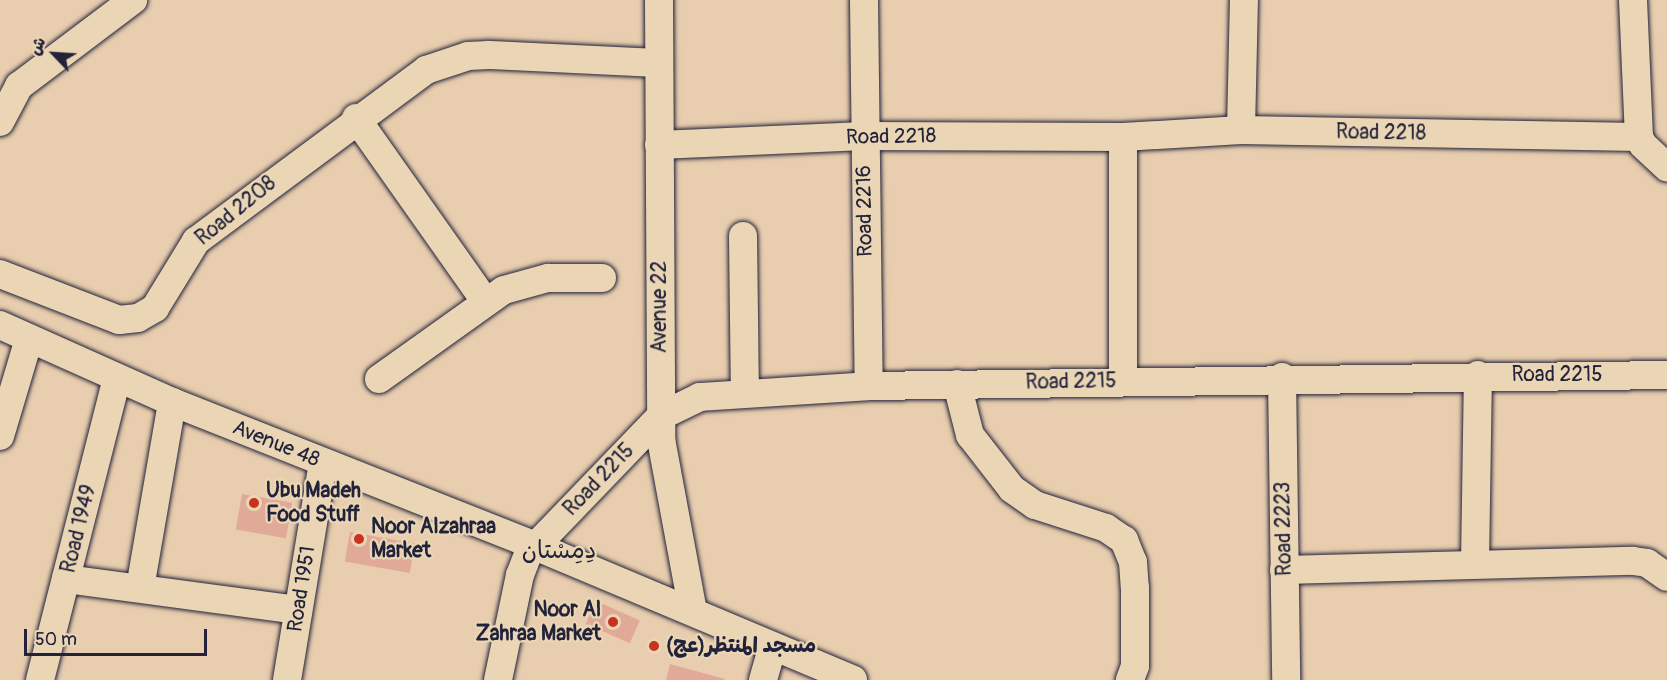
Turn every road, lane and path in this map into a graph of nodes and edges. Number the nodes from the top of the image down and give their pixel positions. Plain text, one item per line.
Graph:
1 (133, 0) edge
2 (658, 0) edge
3 (864, 0) edge
4 (1244, 0) edge
5 (1633, 0) edge
6 (659, 63) junction
7 (9, 81) edge
8 (356, 118) junction
9 (0, 122) edge
10 (1240, 130) junction
11 (864, 136) junction
12 (1123, 137) junction
13 (1639, 137) junction
14 (659, 145) junction
15 (1667, 167) edge
16 (743, 236) dead end
17 (0, 273) edge
18 (602, 278) dead end
19 (485, 301) junction
20 (0, 325) edge
21 (30, 339) junction
22 (1478, 375) junction
23 (1667, 375) edge
24 (1282, 377) junction
25 (117, 379) junction
26 (379, 379) dead end
27 (1123, 381) junction
28 (957, 384) junction
29 (869, 386) junction
30 (746, 392) junction
31 (172, 402) junction
32 (661, 416) junction
33 (0, 436) edge
34 (323, 463) junction
35 (535, 546) junction
36 (1475, 563) junction
37 (1284, 570) junction
38 (1667, 577) edge
39 (66, 579) junction
40 (140, 588) junction
41 (298, 610) junction
42 (693, 611) junction
43 (773, 646) junction
44 (40, 680) edge
45 (287, 680) edge
46 (498, 680) edge
47 (763, 680) edge
48 (853, 680) edge
49 (1130, 680) edge
50 (1286, 680) edge

1 - 7 street
2 - 6 street, Avenue 22
3 - 11 street, Road 2216
4 - 10 street
5 - 13 street
6 - 8 street, Road 2208
6 - 14 street, Avenue 22
7 - 9 street
8 - 17 street, Road 2208
8 - 19 street
10 - 12 street, Road 2218
10 - 13 street, Road 2218
11 - 12 street, Road 2218
11 - 14 street, Road 2218
11 - 29 street, Road 2216
12 - 27 street
13 - 15 street
14 - 32 street, Avenue 22
16 - 30 street
18 - 19 street
19 - 26 street
20 - 21 street, Avenue 48
21 - 25 street, Avenue 48
21 - 33 street
22 - 23 street, Road 2215
22 - 24 street, Road 2215
22 - 36 street
24 - 27 street, Road 2215
24 - 37 street, Road 2223
25 - 31 street, Avenue 48
25 - 39 street, Road 1949
27 - 28 street, Road 2215
28 - 29 street, Road 2215
28 - 49 street
29 - 30 street, Road 2215
30 - 32 street, Road 2215
31 - 34 street, Avenue 48
31 - 40 street
32 - 35 street, Road 2215
32 - 42 street, Avenue 22
34 - 35 street, Avenue 48
34 - 41 street, Road 1951
35 - 42 street, Avenue 48
35 - 46 street, Road 2215
36 - 37 street
36 - 38 street
37 - 50 street, Road 2223
39 - 40 street
39 - 44 street, Road 1949
40 - 41 street
41 - 45 street, Road 1951
42 - 43 street, Avenue 48
43 - 47 street
43 - 48 street, Avenue 48

